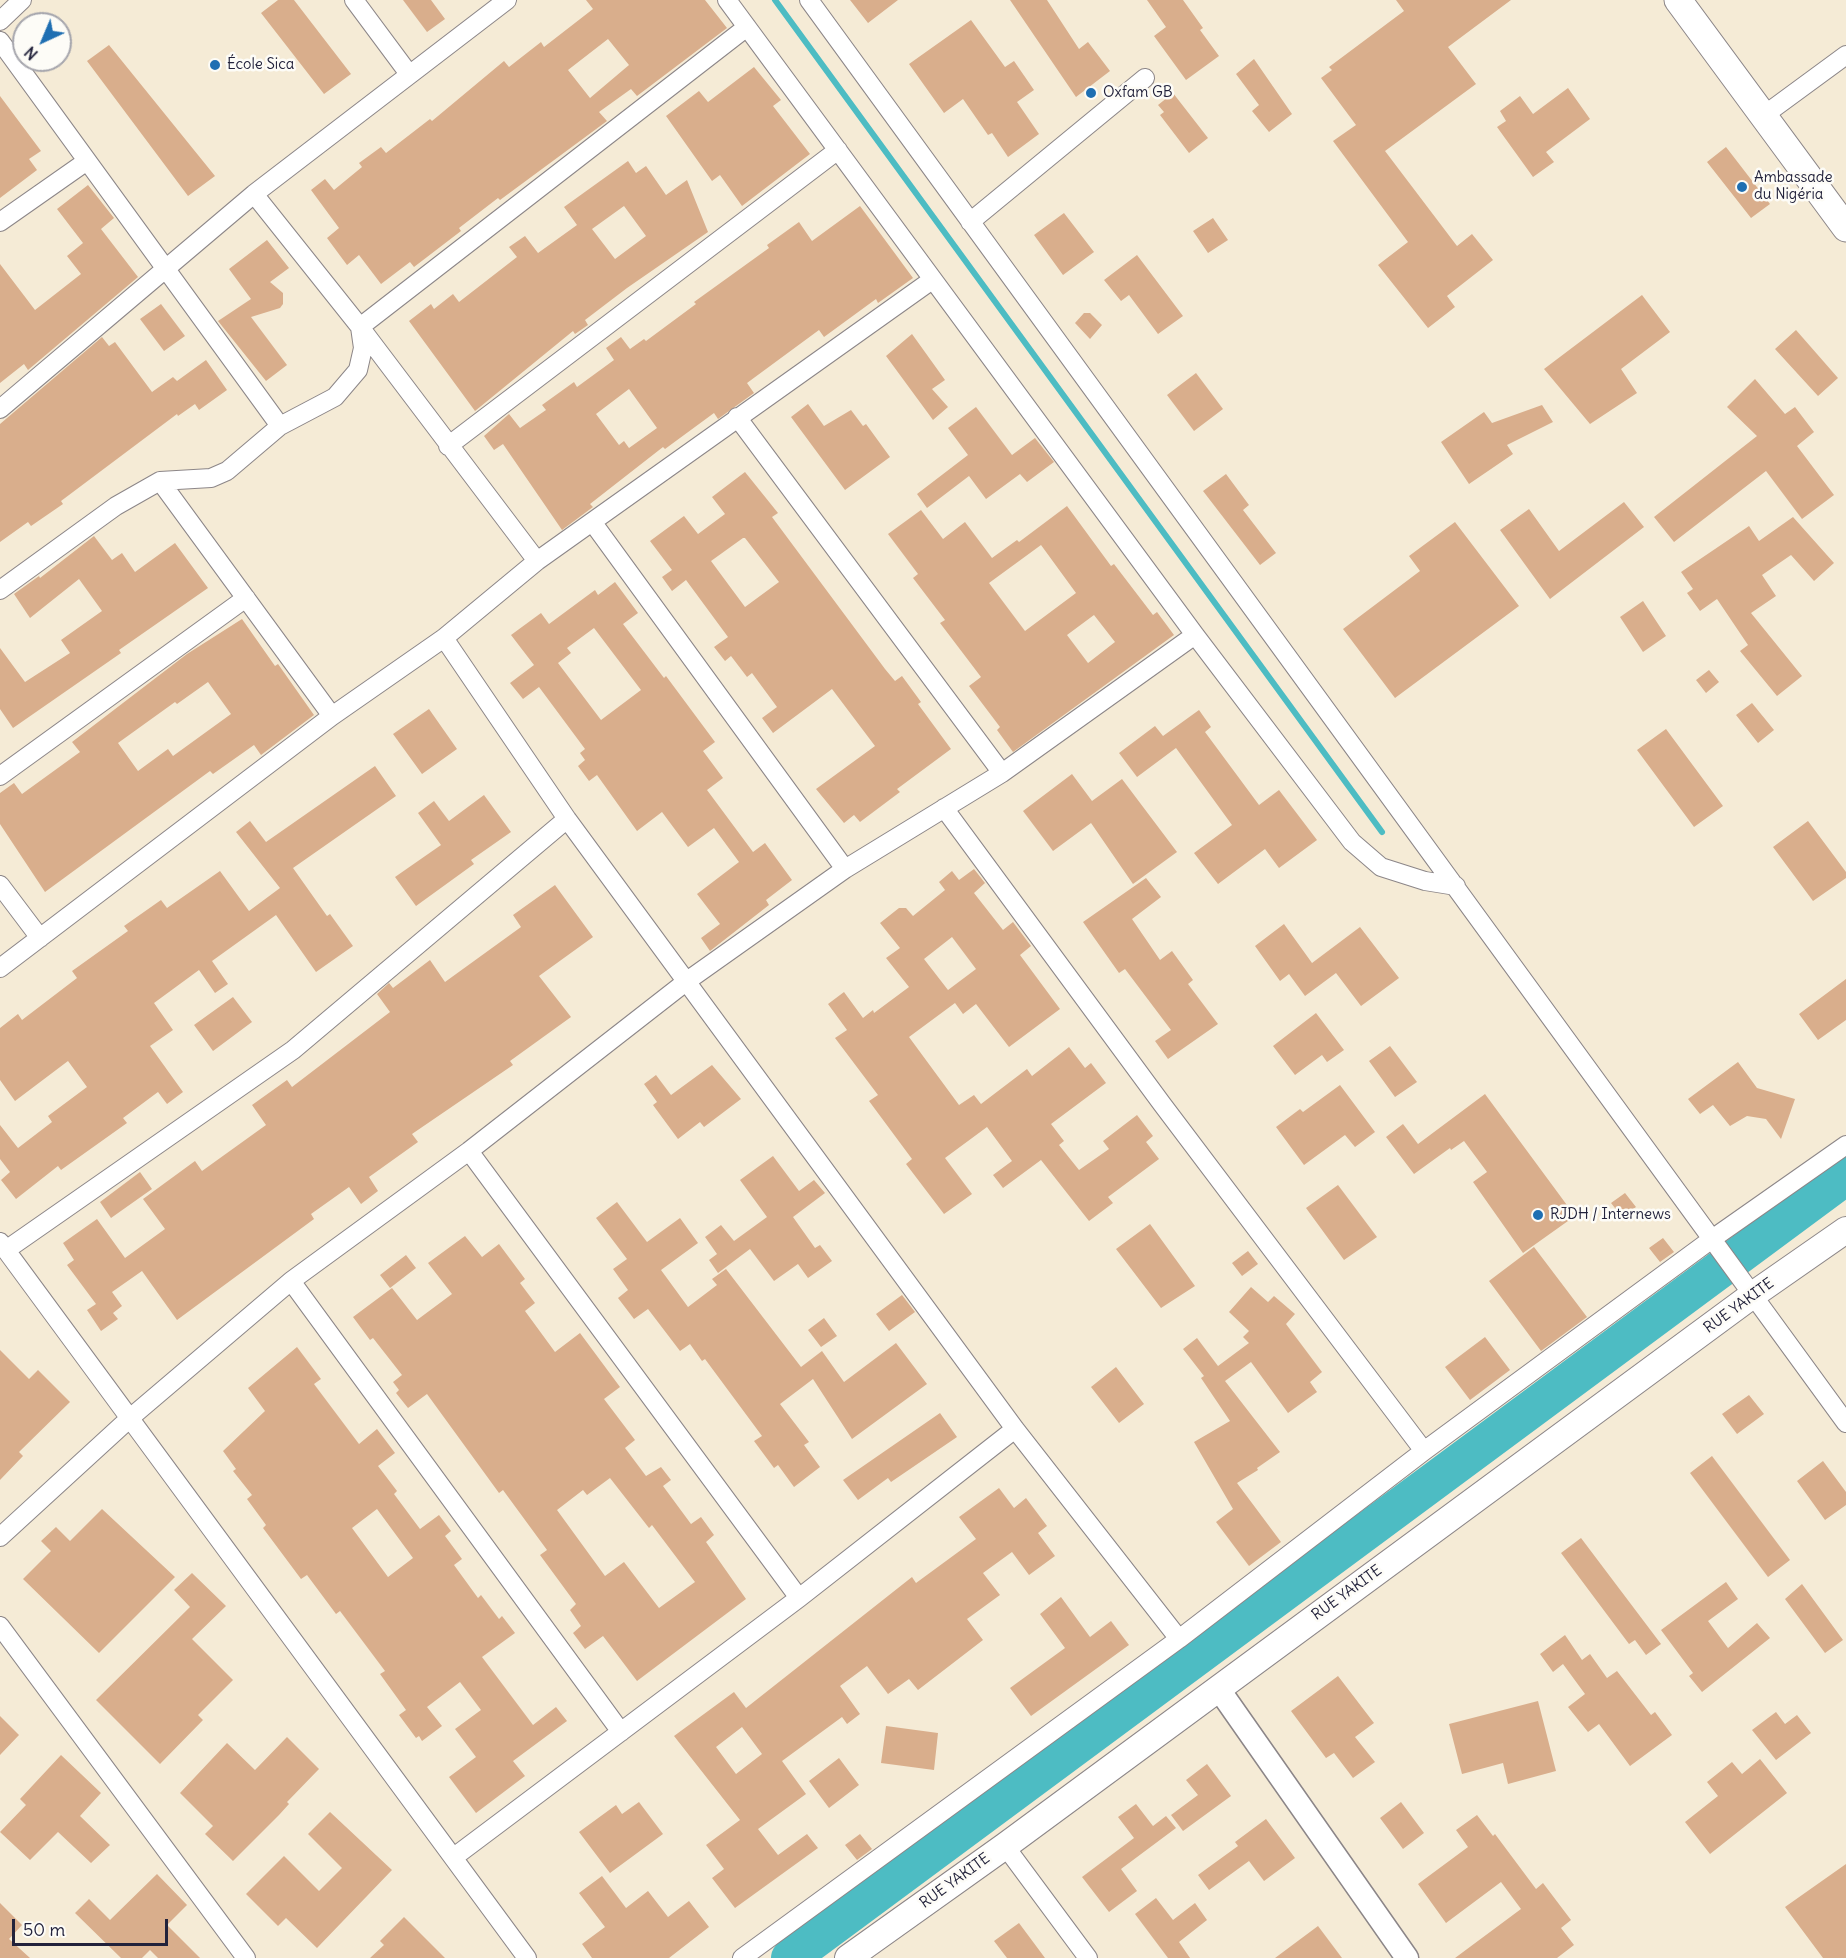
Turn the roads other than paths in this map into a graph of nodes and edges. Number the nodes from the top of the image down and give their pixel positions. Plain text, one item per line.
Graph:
1 (22, 0) edge
2 (354, 0) edge
3 (507, 0) edge
4 (727, 0) edge
5 (809, 0) edge
6 (1678, 0) edge
7 (0, 21) edge
8 (747, 27) junction
9 (0, 41) edge
10 (1846, 55) edge
11 (409, 74) junction
12 (1145, 78) dead end
13 (1763, 116) junction
14 (838, 150) junction
15 (87, 161) junction
16 (254, 194) junction
17 (0, 222) edge
18 (970, 222) junction
19 (1846, 228) edge
20 (165, 267) junction
21 (932, 280) junction
22 (360, 327) junction
23 (0, 409) edge
24 (736, 417) junction
25 (280, 426) junction
26 (448, 446) junction
27 (160, 482) junction
28 (593, 523) junction
29 (537, 561) junction
30 (0, 590) edge
31 (246, 598) junction
32 (1195, 635) junction
33 (444, 638) junction
34 (332, 716) junction
35 (1002, 773) junction
36 (0, 776) edge
37 (944, 808) junction
38 (567, 819) junction
39 (845, 869) junction
40 (0, 885) edge
41 (1456, 886) junction
42 (40, 938) junction
43 (0, 968) edge
44 (687, 981) junction
45 (1846, 1144) edge
46 (469, 1151) junction
47 (1846, 1230) edge
48 (1712, 1239) junction
49 (3, 1246) edge
50 (291, 1281) junction
51 (1754, 1294) junction
52 (130, 1418) junction
53 (1846, 1423) edge
54 (1014, 1429) junction
55 (1424, 1451) junction
56 (0, 1537) edge
57 (799, 1598) junction
58 (0, 1626) edge
59 (1179, 1639) junction
60 (1218, 1688) junction
61 (621, 1732) junction
62 (1005, 1845) junction
63 (454, 1857) junction
64 (1402, 1956) edge
65 (853, 1957) edge
66 (246, 1958) edge
67 (527, 1958) edge
68 (742, 1958) edge
69 (1088, 1958) edge

1 - 7 street
2 - 11 street
3 - 11 street
4 - 8 street
5 - 18 street
6 - 13 main road
8 - 14 street
8 - 22 street
9 - 15 street
10 - 13 street
11 - 16 street
12 - 18 street
13 - 19 main road
14 - 21 street
14 - 26 street
15 - 17 street
15 - 20 street
16 - 20 street
16 - 22 street
18 - 41 street
20 - 23 street
20 - 25 street
21 - 24 street
21 - 32 street
22 - 25 street
22 - 26 street
24 - 28 street
24 - 35 street
25 - 27 street
26 - 29 street
27 - 30 street
27 - 31 street
28 - 29 street
28 - 39 street
29 - 33 street
31 - 34 street
31 - 36 street
32 - 35 street
32 - 41 street
33 - 34 street
33 - 38 street
34 - 42 street
35 - 37 street
37 - 39 street
37 - 55 street
38 - 44 street
38 - 49 street
39 - 44 street
40 - 42 street
41 - 48 street
42 - 43 street
44 - 46 street
44 - 54 street
45 - 48 street
46 - 50 street
46 - 57 street
47 - 51 main road, RUE YAKITE
48 - 51 street
48 - 55 street
49 - 52 street
50 - 52 street
50 - 61 street
51 - 53 street
51 - 60 main road, RUE YAKITE
52 - 56 street
52 - 63 street
54 - 57 street
54 - 59 street
55 - 59 street
57 - 61 street
58 - 66 street
59 - 68 street
60 - 62 main road, RUE YAKITE
60 - 64 street
61 - 63 street
62 - 65 main road, RUE YAKITE
62 - 69 street
63 - 67 street

